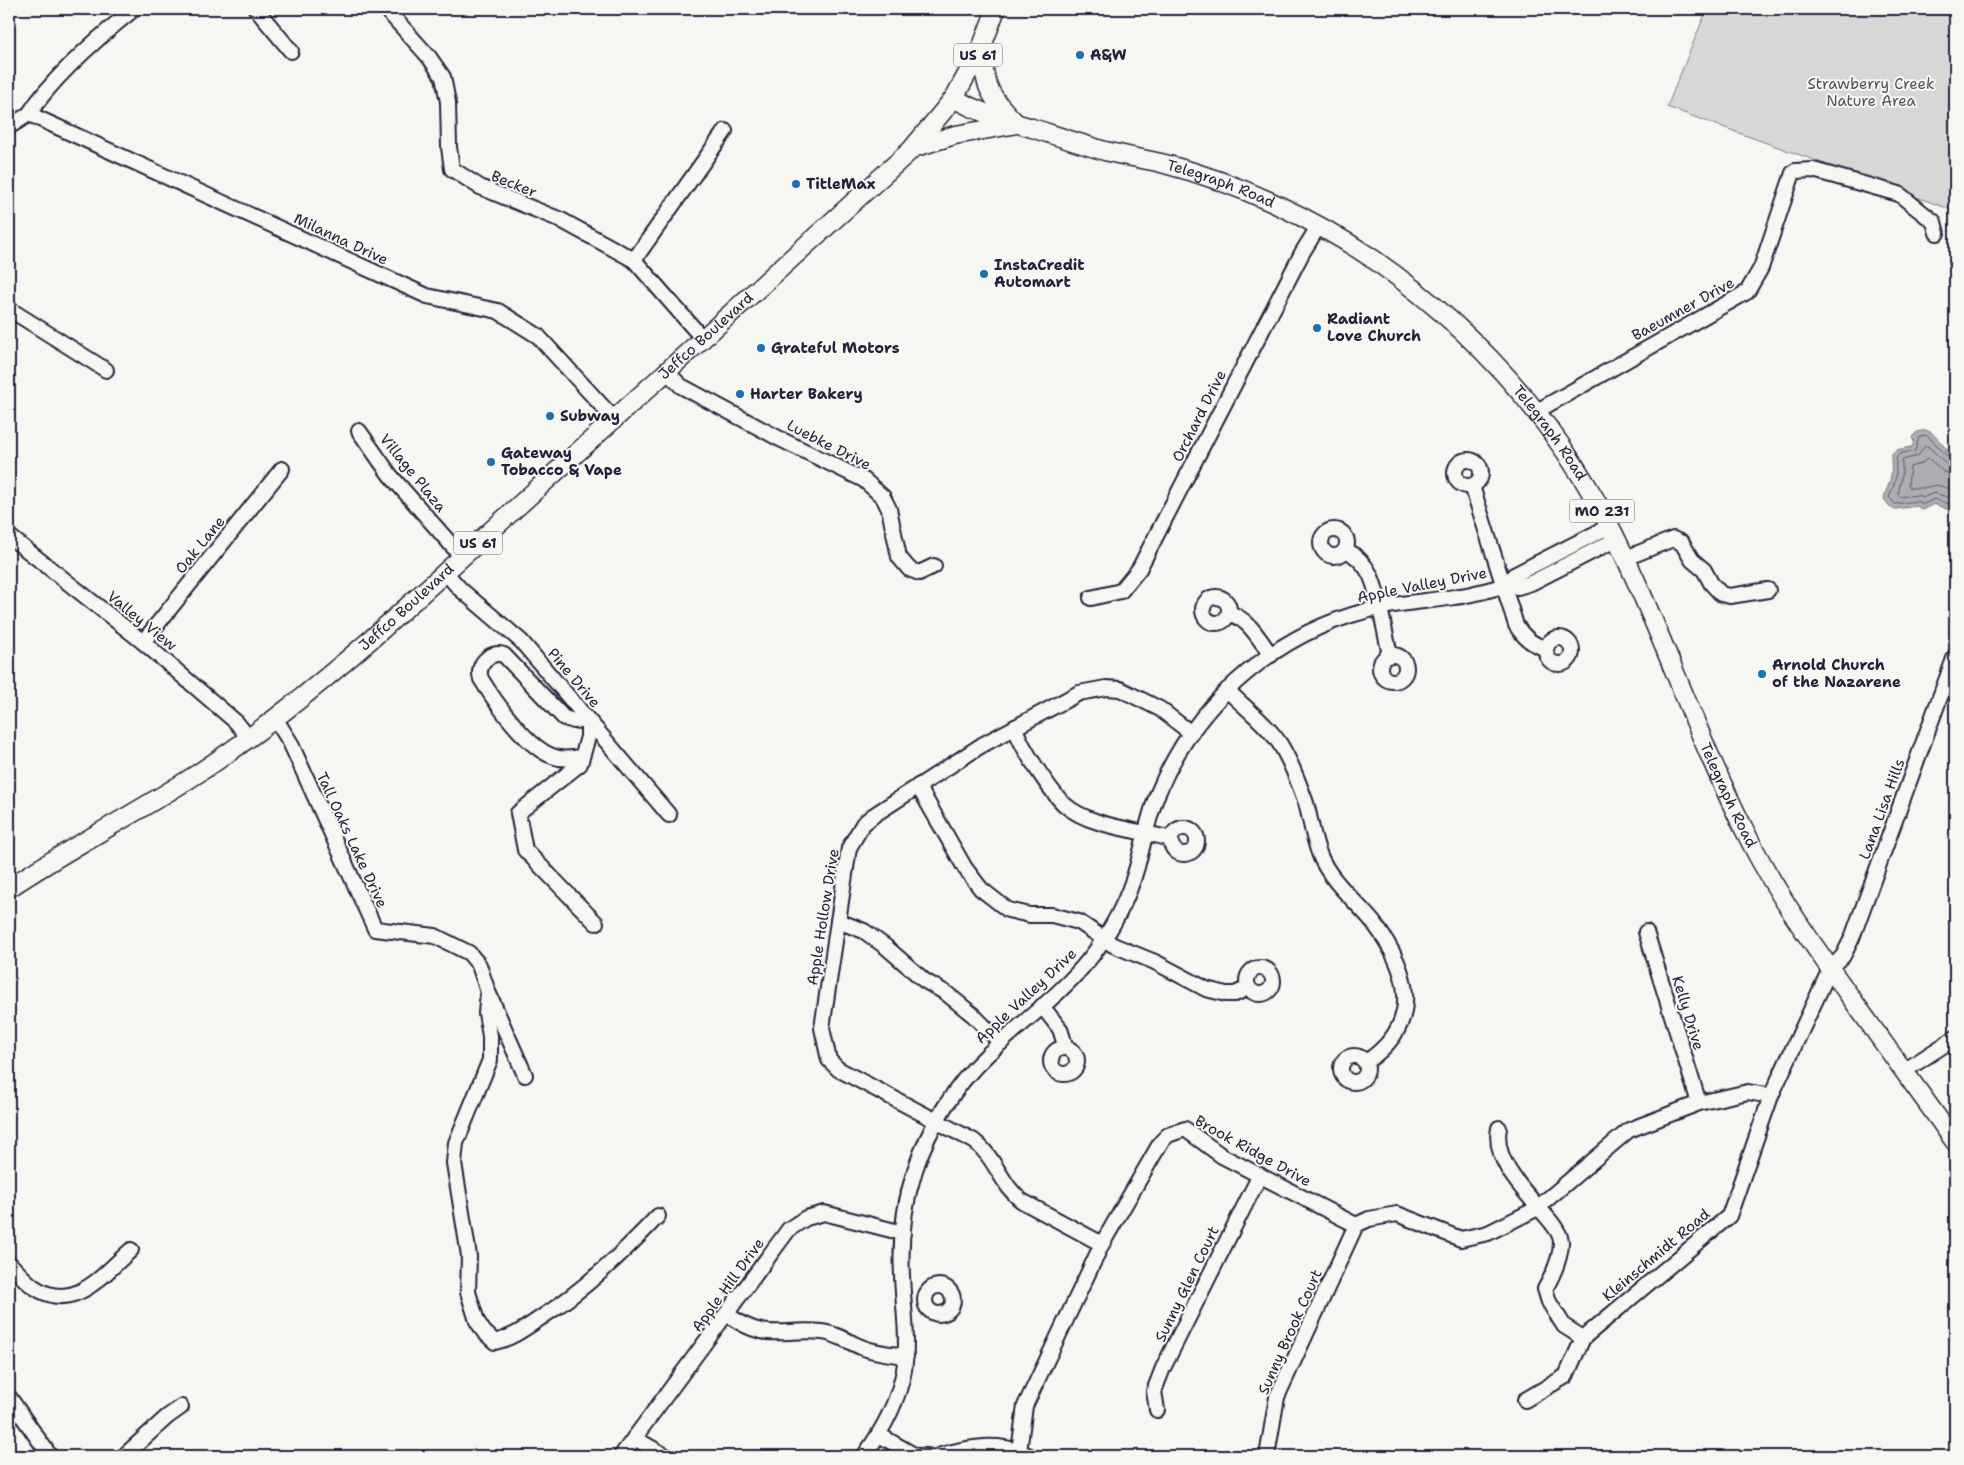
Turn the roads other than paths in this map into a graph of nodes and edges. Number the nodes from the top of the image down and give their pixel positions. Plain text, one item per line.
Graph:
1 (134, 9) edge
2 (256, 9) edge
3 (386, 9) edge
4 (996, 9) edge
5 (981, 49) junction
6 (291, 51) dead end
7 (954, 98) junction
8 (29, 114) junction
9 (1017, 124) junction
10 (11, 125) edge
11 (725, 131) dead end
12 (910, 150) junction
13 (1318, 227) junction
14 (1937, 233) dead end
15 (634, 260) junction
16 (9, 309) edge
17 (703, 339) junction
18 (106, 370) dead end
19 (667, 372) junction
20 (1537, 411) junction
21 (614, 419) junction
22 (359, 430) dead end
23 (282, 469) dead end
24 (1472, 486) dead end
25 (1613, 533) junction
26 (9, 536) edge
27 (1346, 550) dead end
28 (462, 557) junction
29 (1626, 558) junction
30 (934, 566) dead end
31 (445, 572) junction
32 (1505, 585) junction
33 (1768, 590) dead end
34 (1091, 598) dead end
35 (1380, 608) junction
36 (1229, 613) dead end
37 (143, 642) junction
38 (1546, 648) dead end
39 (1271, 655) junction
40 (1390, 655) dead end
41 (1955, 656) edge
42 (1227, 690) junction
43 (276, 718) junction
44 (588, 720) junction
45 (1016, 727) junction
46 (1191, 733) junction
47 (250, 738) junction
48 (582, 757) junction
49 (918, 786) junction
50 (669, 815) dead end
51 (1146, 832) junction
52 (1171, 839) dead end
53 (9, 888) edge
54 (838, 921) junction
55 (596, 923) dead end
56 (1646, 932) dead end
57 (1104, 940) junction
58 (1830, 969) junction
59 (1248, 988) dead end
60 (488, 992) junction
61 (1042, 1006) junction
62 (1955, 1038) edge
63 (1001, 1043) junction
64 (1066, 1048) dead end
65 (1366, 1062) dead end
66 (1904, 1071) junction
67 (524, 1075) dead end
68 (1771, 1096) junction
69 (1699, 1103) junction
70 (936, 1122) junction
71 (1499, 1128) dead end
72 (1955, 1142) edge
73 (1260, 1175) junction
74 (1537, 1207) junction
75 (658, 1216) dead end
76 (1356, 1225) junction
77 (902, 1234) junction
78 (1102, 1244) junction
79 (131, 1250) dead end
80 (9, 1263) edge
81 (925, 1300) dead end
82 (904, 1302) junction
83 (727, 1314) junction
84 (1583, 1338) junction
85 (906, 1356) junction
86 (9, 1397) edge
87 (1525, 1400) dead end
88 (181, 1407) dead end
89 (1157, 1410) dead end
90 (879, 1435) junction
91 (634, 1438) junction
92 (1025, 1454) edge
93 (50, 1456) edge
94 (124, 1456) edge
95 (620, 1456) edge
96 (666, 1456) edge
97 (864, 1456) edge
98 (928, 1456) edge
99 (938, 1456) edge
100 (1267, 1456) edge

1 - 8 street
2 - 6 street
3 - 15 street, Becker
4 - 5 main road, Jeffco Boulevard / US 61
5 - 7 main road, Jeffco Boulevard / US 61
5 - 9 main road
7 - 9 main road, Telegraph Road / MO 231
7 - 12 main road, Jeffco Boulevard / US 61
8 - 10 street
8 - 21 street, Milanna Drive
9 - 12 main road
9 - 13 main road, Telegraph Road / MO 231
11 - 15 street
12 - 17 main road, Jeffco Boulevard / US 61
13 - 20 main road, Telegraph Road / MO 231
13 - 34 street, Orchard Drive
14 - 20 street, Baeumner Drive
15 - 17 street, Becker
16 - 18 street
17 - 19 main road, Jeffco Boulevard / US 61
19 - 21 main road, Jeffco Boulevard / US 61
19 - 30 street, Luebke Drive
20 - 25 main road, Telegraph Road / MO 231
21 - 28 main road, Jeffco Boulevard / US 61
22 - 28 street, Village Plaza
23 - 37 street, Oak Lane
24 - 32 street
25 - 29 main road, Telegraph Road / MO 231
25 - 32 street, Apple Valley Drive
26 - 37 street, Valley View
27 - 35 street
28 - 31 main road, Jeffco Boulevard / US 61
29 - 33 street
29 - 58 main road, Telegraph Road / MO 231
31 - 43 main road, Jeffco Boulevard / US 61
31 - 44 street, Pine Drive
32 - 35 street, Apple Valley Drive
32 - 38 street
35 - 39 street, Apple Valley Drive
35 - 40 street
36 - 39 street
37 - 47 street, Valley View
39 - 42 street, Apple Valley Drive
41 - 58 street, Lana Lisa Hills
42 - 46 street, Apple Valley Drive
42 - 65 street
43 - 47 main road, Jeffco Boulevard / US 61
43 - 60 street, Tall Oaks Lake Drive
44 - 48 street
44 - 48 street
44 - 50 street, Pine Drive
45 - 46 street, Apple Hollow Drive
45 - 49 street, Apple Hollow Drive
45 - 51 street
46 - 51 street, Apple Valley Drive
47 - 53 main road, Jeffco Boulevard / US 61
48 - 55 street
49 - 54 street, Apple Hollow Drive
49 - 57 street
51 - 52 street
51 - 57 street, Apple Valley Drive
54 - 63 street
54 - 70 street, Apple Hollow Drive
56 - 69 street, Kelly Drive
57 - 59 street
57 - 61 street, Apple Valley Drive
58 - 66 main road, Telegraph Road / MO 231
58 - 68 street, Kleinschmidt Road
60 - 67 street, Tall Oaks Lake Drive
60 - 75 street, Tall Oaks Lake Drive
61 - 63 street, Apple Valley Drive
61 - 64 street
62 - 66 street
63 - 70 street, Apple Valley Drive
66 - 72 main road, Telegraph Road / MO 231
68 - 69 street
68 - 84 street, Kleinschmidt Road
69 - 74 street
70 - 77 street, Apple Valley Drive
70 - 78 street, Apple Hollow Drive
71 - 74 street
73 - 76 street, Brook Ridge Drive
73 - 78 street, Brook Ridge Drive
73 - 89 street, Sunny Glen Court
74 - 76 street
74 - 84 street
76 - 100 street, Sunny Brook Court
77 - 82 street, Apple Valley Drive
77 - 83 street, Apple Hill Drive
78 - 92 street, Brook Ridge Drive
79 - 80 street
81 - 82 street
82 - 85 street, Apple Valley Drive
83 - 85 street
83 - 91 street, Apple Hill Drive
84 - 87 street, Kleinschmidt Road
85 - 90 street, Apple Valley Drive
86 - 93 street
88 - 94 street
90 - 97 street, Apple Valley Drive
90 - 98 street
91 - 95 street, Apple Hill Drive
91 - 96 street
92 - 99 street

